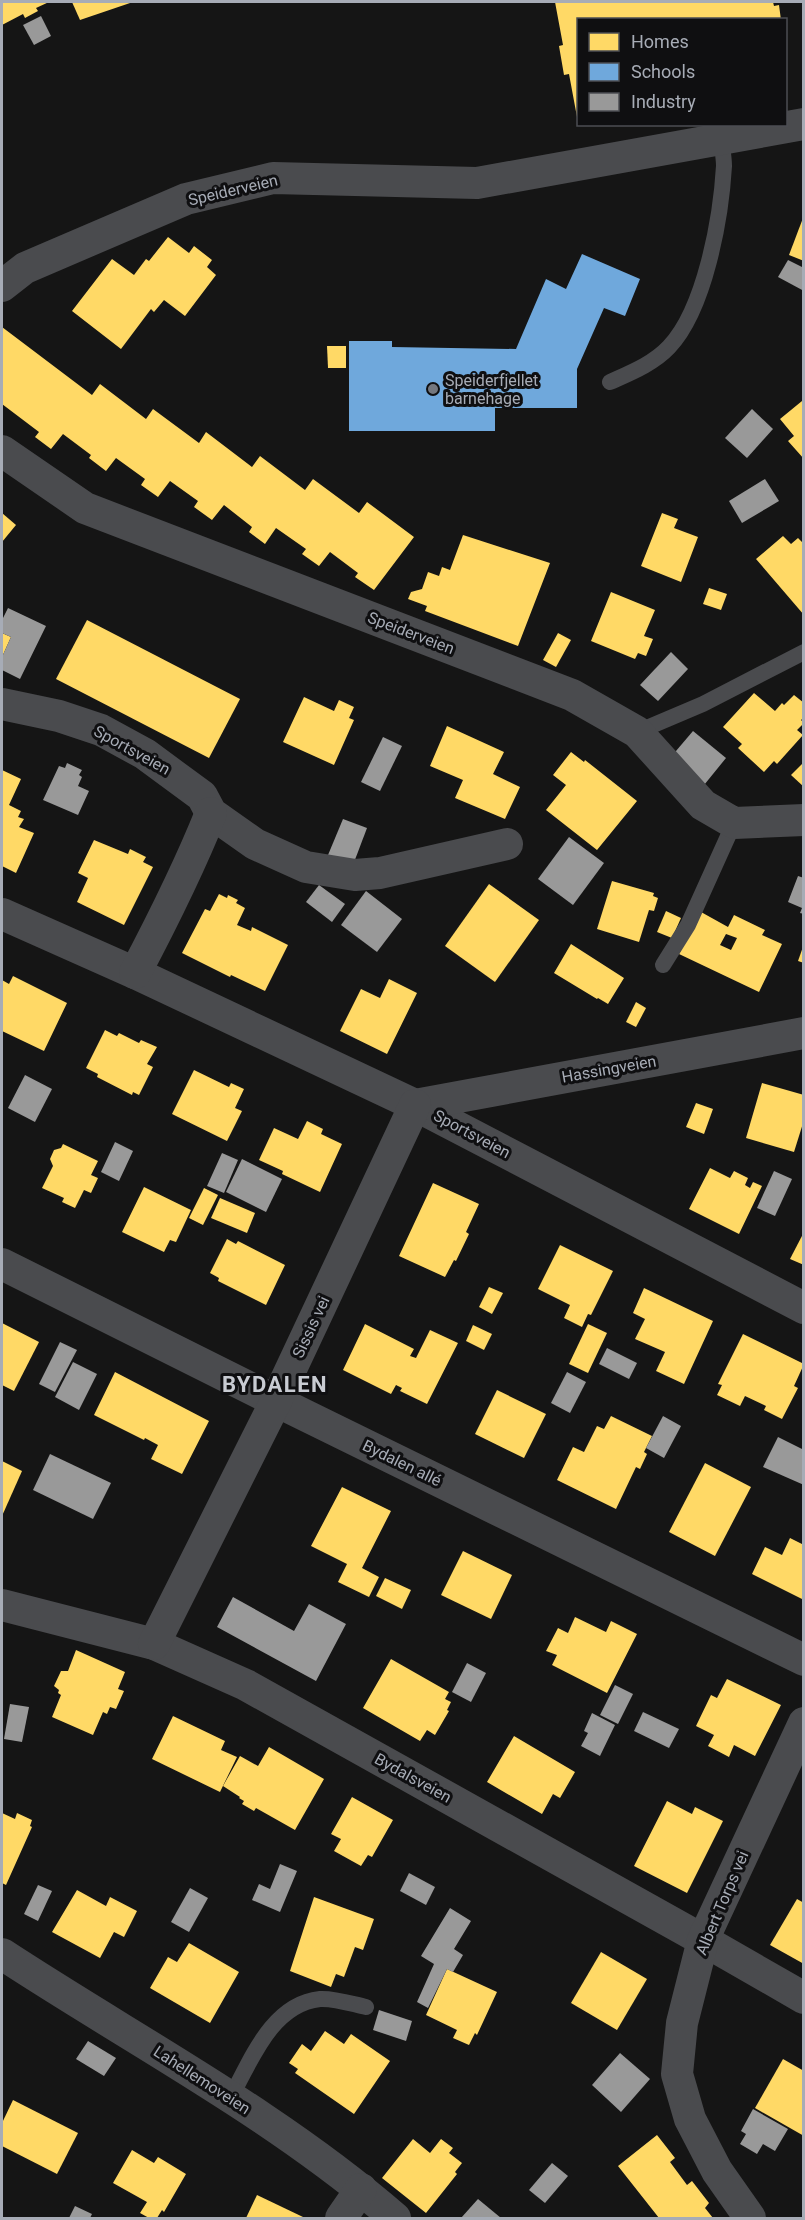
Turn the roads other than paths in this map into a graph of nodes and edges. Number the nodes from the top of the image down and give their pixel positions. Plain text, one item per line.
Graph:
1 (804, 124) edge
2 (722, 139) junction
3 (2, 286) edge
4 (610, 382) dead end
5 (2, 451) edge
6 (804, 652) edge
7 (2, 704) edge
8 (637, 732) junction
9 (212, 813) junction
10 (804, 820) edge
11 (734, 823) junction
12 (507, 844) dead end
13 (2, 914) edge
14 (663, 965) dead end
15 (135, 973) junction
16 (804, 1033) edge
17 (415, 1105) junction
18 (2, 1264) edge
19 (804, 1308) edge
20 (276, 1401) junction
21 (2, 1605) edge
22 (154, 1644) junction
23 (804, 1660) edge
24 (804, 1723) edge
25 (703, 1940) junction
26 (2, 1953) edge
27 (804, 1998) edge
28 (366, 2007) dead end
29 (231, 2097) junction
30 (361, 2189) junction
31 (341, 2218) edge
32 (395, 2218) edge
33 (750, 2218) edge

1 - 2 street, Speiderveien
2 - 3 street, Speiderveien
2 - 4 lane
5 - 8 street, Speiderveien
6 - 8 lane
7 - 9 street, Sportsveien
8 - 11 street, Speiderveien
9 - 12 street, Sportsveien
9 - 15 street
10 - 11 street
11 - 14 lane
13 - 15 street, Sportsveien
15 - 17 street, Sportsveien
16 - 17 street, Hassingveien
17 - 19 street, Sportsveien
17 - 20 street, Sissis vei
18 - 20 street, Bydalen allé
20 - 22 street, Sissis vei
20 - 23 street, Bydalen allé
21 - 22 street, Bydalsveien
22 - 25 street, Bydalsveien
24 - 25 street, Albert Torps vei
25 - 27 street, Bydalsveien
25 - 33 street, Albert Torps vei
26 - 29 street, Lahellemoveien
28 - 29 lane
29 - 30 street, Lahellemoveien
30 - 31 street
30 - 32 street, Lahellemoveien

